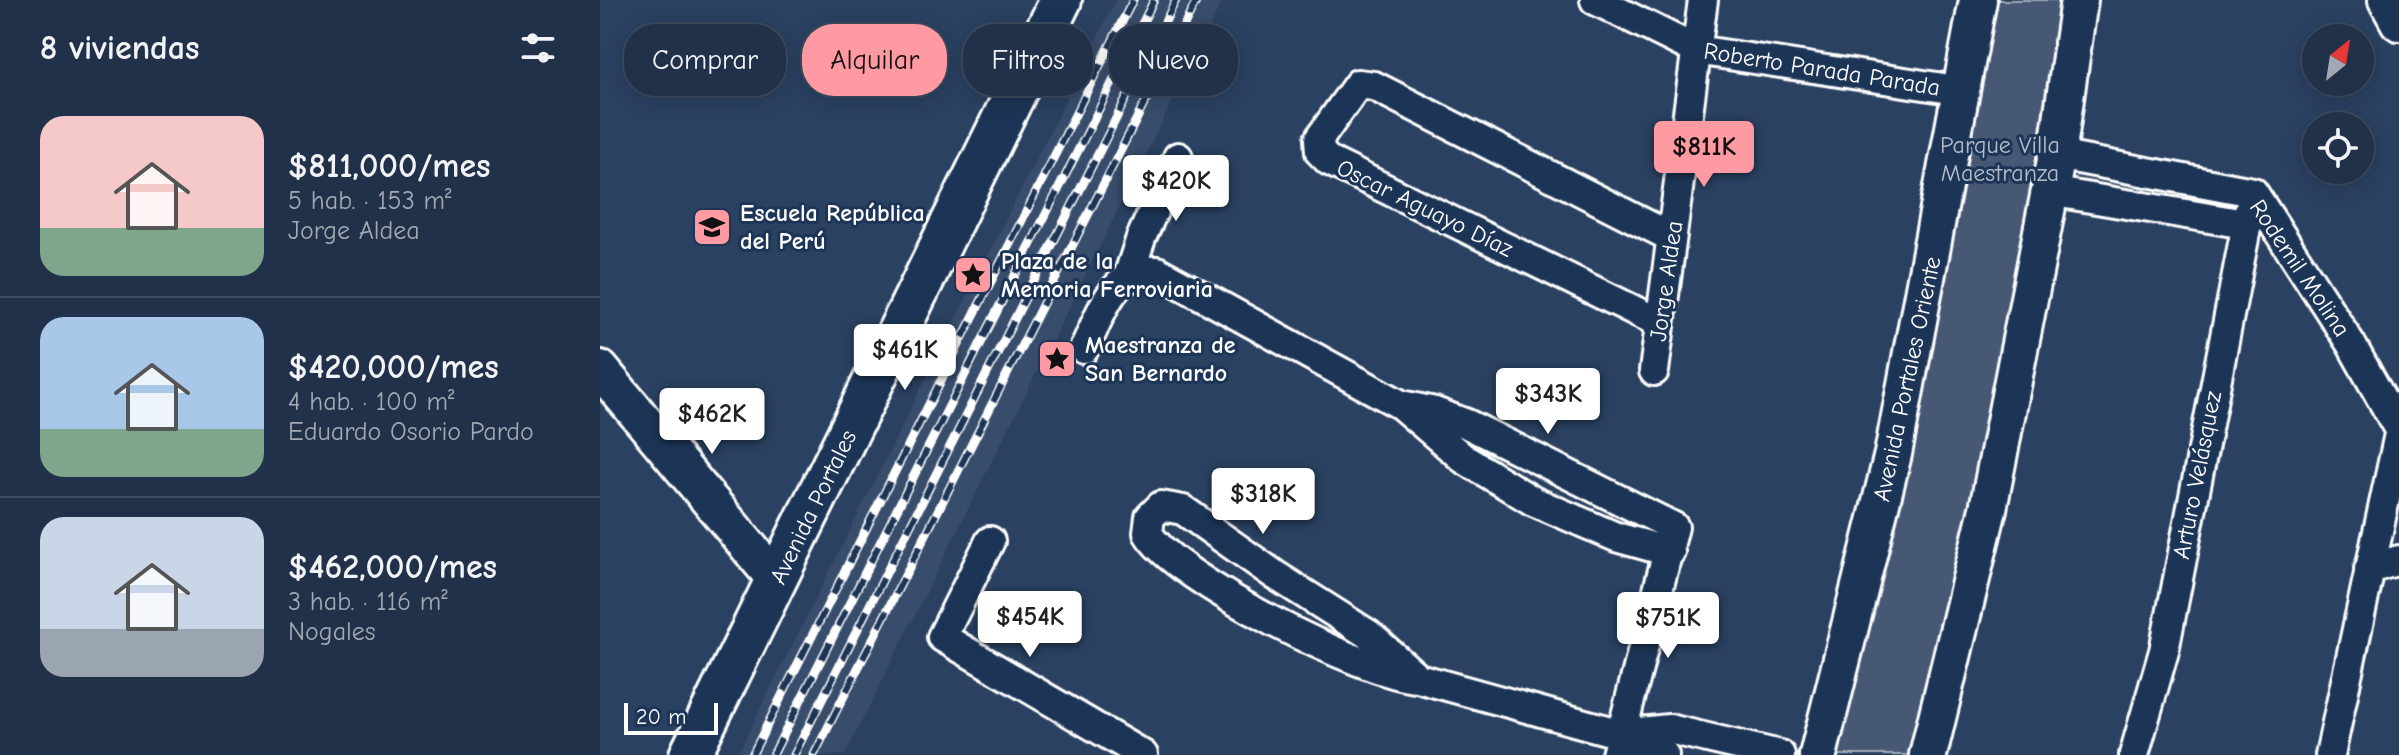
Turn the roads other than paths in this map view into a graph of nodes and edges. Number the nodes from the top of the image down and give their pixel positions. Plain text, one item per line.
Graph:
1 (1061, 0) edge
2 (1595, 0) edge
3 (1703, 0) edge
4 (1978, 0) edge
5 (2079, 0) edge
6 (2387, 0) edge
7 (2399, 22) edge
8 (1696, 50) junction
9 (1963, 91) junction
10 (2057, 155) junction
11 (1178, 157) dead end
12 (2049, 191) junction
13 (2253, 192) junction
14 (2245, 224) junction
15 (1671, 237) junction
16 (1129, 274) junction
17 (1660, 323) junction
18 (1084, 349) dead end
19 (600, 369) edge
20 (1654, 371) dead end
21 (1401, 405) junction
22 (2399, 432) edge
23 (1672, 539) junction
24 (990, 541) dead end
25 (2399, 560) edge
26 (2369, 569) junction
27 (777, 581) junction
28 (1418, 678) junction
29 (1619, 745) edge
30 (2337, 747) edge
31 (690, 755) edge
32 (1143, 755) edge
33 (1664, 755) edge
34 (1780, 755) edge
35 (1818, 755) edge
36 (1928, 755) edge
37 (2134, 755) edge

1 - 27 main road, Avenida Portales
2 - 8 street, Roberto Parada Parada
3 - 8 street, Jorge Aldea
4 - 9 street, Avenida Portales Oriente
5 - 10 street
6 - 7 street
8 - 9 street, Roberto Parada Parada
8 - 15 street, Jorge Aldea
9 - 35 street, Avenida Portales Oriente
10 - 12 street
10 - 13 street, Rodemil Molina
11 - 16 street
12 - 14 street, Rodemil Molina
12 - 36 street
13 - 14 street, Arturo Velásquez
13 - 22 street, Rodemil Molina
14 - 37 street, Arturo Velásquez
15 - 17 street, Jorge Aldea
15 - 17 street, Oscar Aguayo Díaz
16 - 18 street
16 - 21 street
17 - 20 street, Jorge Aldea
19 - 27 street
21 - 23 street
21 - 23 street
22 - 26 street
23 - 29 street
24 - 32 street
25 - 26 street
26 - 30 street
27 - 31 main road, Avenida Portales
28 - 28 street
28 - 29 street
29 - 33 street
29 - 34 street

